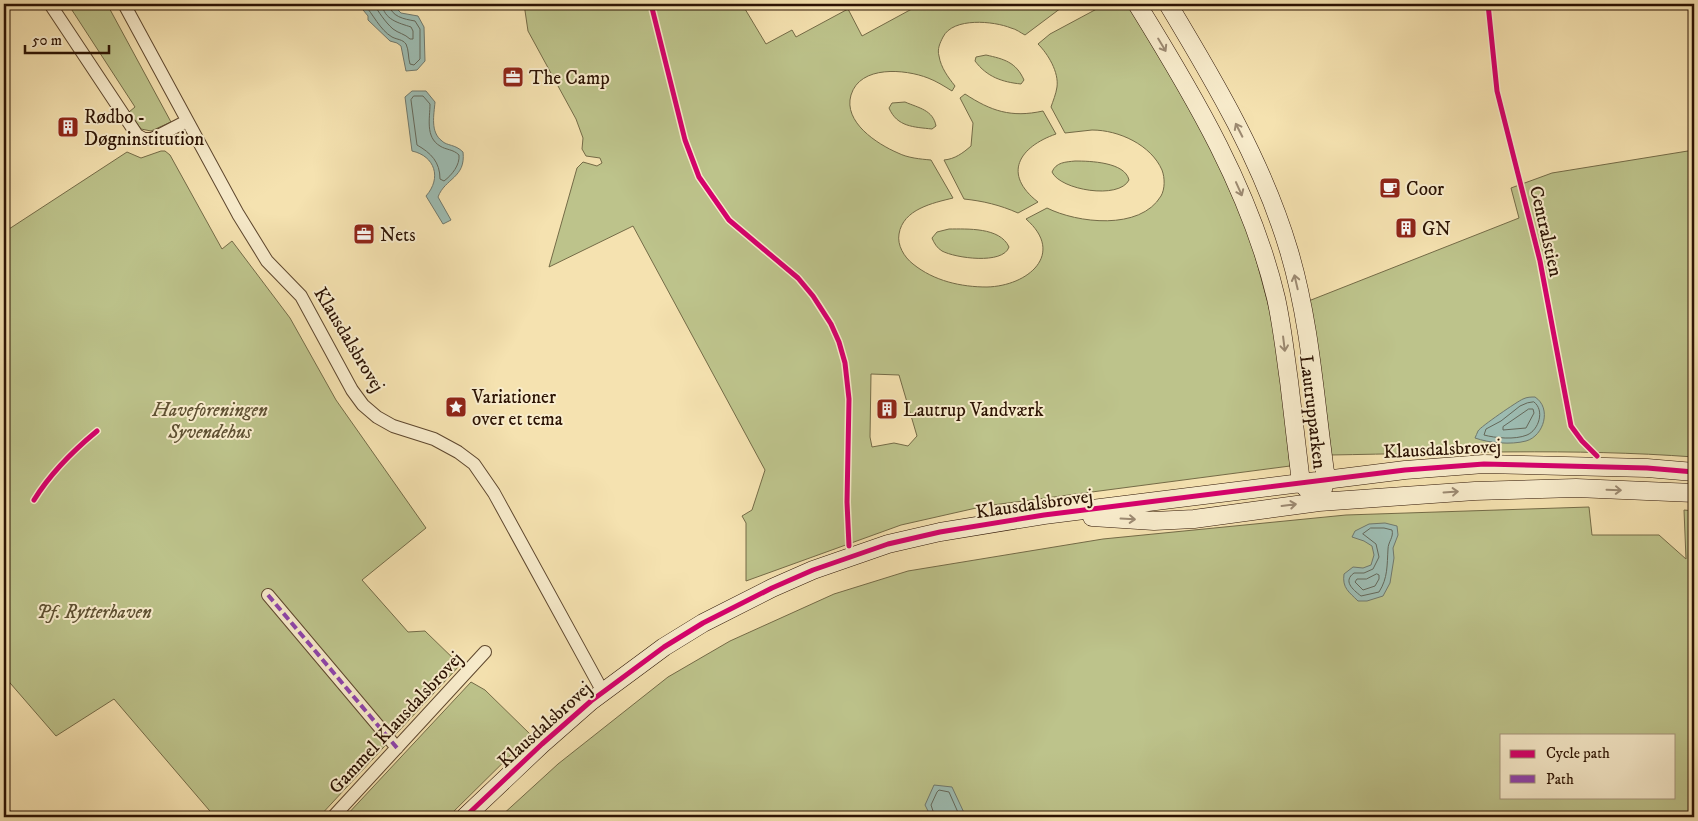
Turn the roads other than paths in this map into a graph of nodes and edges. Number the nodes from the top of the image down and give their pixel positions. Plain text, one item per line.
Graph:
1 (50, 4) edge
2 (124, 4) edge
3 (1137, 4) edge
4 (1168, 4) edge
5 (187, 122) junction
6 (1694, 472) edge
7 (1326, 479) junction
8 (1301, 483) junction
9 (1694, 493) edge
10 (1319, 502) junction
11 (1044, 515) junction
12 (268, 595) dead end
13 (485, 652) dead end
14 (603, 692) junction
15 (397, 748) junction
16 (4, 814) edge
17 (7, 817) edge
18 (333, 817) edge
19 (464, 817) edge

1 - 5 street
2 - 5 street, Klausdalsbrovej
3 -> 8 street, Lautrupparken
7 -> 4 street, Lautrupparken
5 - 14 street, Klausdalsbrovej
6 - 7 street, Klausdalsbrovej
7 - 8 street, Klausdalsbrovej
7 - 10 street, Lautrupparken
8 - 10 street, Lautrupparken
8 - 11 street, Klausdalsbrovej
10 -> 9 street, Klausdalsbrovej
11 -> 10 street, Klausdalsbrovej
11 - 14 street, Klausdalsbrovej
12 - 15 street
13 - 15 street, Gammel Klausdalsbrovej
14 - 19 street, Klausdalsbrovej
15 - 18 street, Gammel Klausdalsbrovej
16 - 17 street

